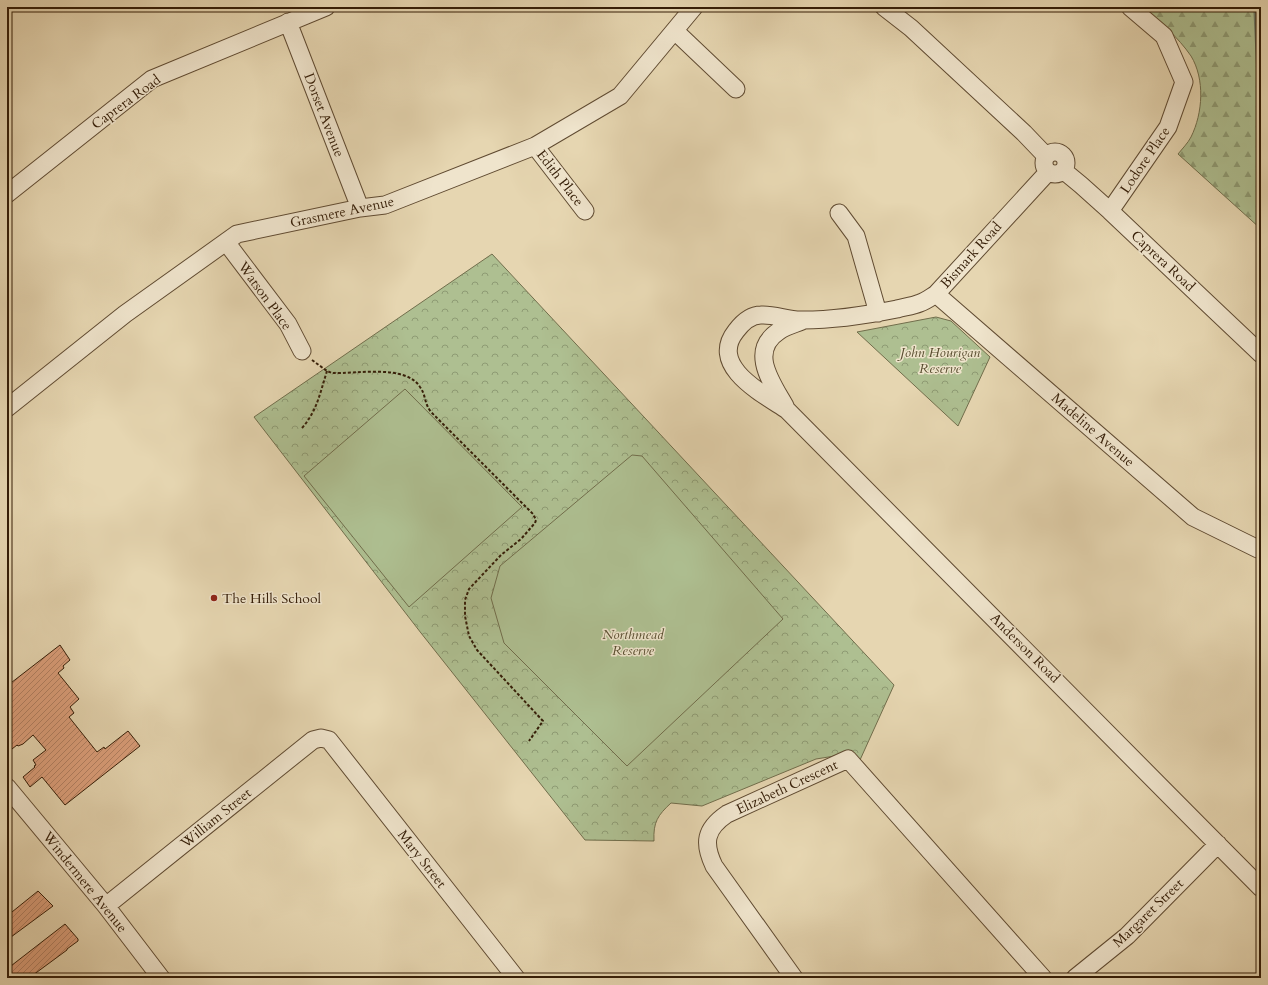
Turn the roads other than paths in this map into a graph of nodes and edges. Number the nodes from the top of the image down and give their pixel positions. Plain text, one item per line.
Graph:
1 (326, 7) edge
2 (694, 7) edge
3 (884, 7) edge
4 (1130, 7) edge
5 (288, 22) junction
6 (676, 31) junction
7 (736, 89) dead end
8 (535, 146) junction
9 (1053, 166) junction
10 (7, 194) edge
11 (360, 208) junction
12 (585, 211) dead end
13 (1110, 211) junction
14 (839, 213) dead end
15 (226, 242) junction
16 (936, 294) junction
17 (878, 313) junction
18 (802, 320) junction
19 (302, 351) road end
20 (1261, 354) edge
21 (7, 408) edge
22 (788, 410) junction
23 (1261, 549) edge
24 (329, 740) joint
25 (7, 787) edge
26 (1218, 844) junction
27 (1261, 888) edge
28 (106, 906) junction
29 (161, 978) edge
30 (516, 978) edge
31 (794, 978) edge
32 (1043, 978) edge
33 (1075, 978) edge

1 - 5 street, Caprera Road
2 - 6 street, Grasmere Avenue
3 - 9 street, Caprera Road
4 - 13 street, Lodore Place
5 - 10 street, Caprera Road
5 - 11 street, Dorset Avenue
6 - 7 street
6 - 8 street, Grasmere Avenue
8 - 11 street, Grasmere Avenue
8 - 12 street, Edith Place
9 - 13 street, Caprera Road
9 - 16 street, Bismark Road
11 - 15 street, Grasmere Avenue
13 - 20 street, Caprera Road
14 - 17 street
15 - 19 street, Watson Place
15 - 21 street, Grasmere Avenue
16 - 17 street, Bismark Road
16 - 23 street, Madeline Avenue
17 - 18 street, Anderson Road
18 - 22 street, Anderson Road
18 - 22 street, Anderson Road
22 - 26 street, Anderson Road
24 - 28 street, William Street
24 - 30 street, Mary Street
25 - 28 street, Windermere Avenue
26 - 27 street, Anderson Road
26 - 33 street, Margaret Street
28 - 29 street, Windermere Avenue
31 - 32 street, Elizabeth Crescent

